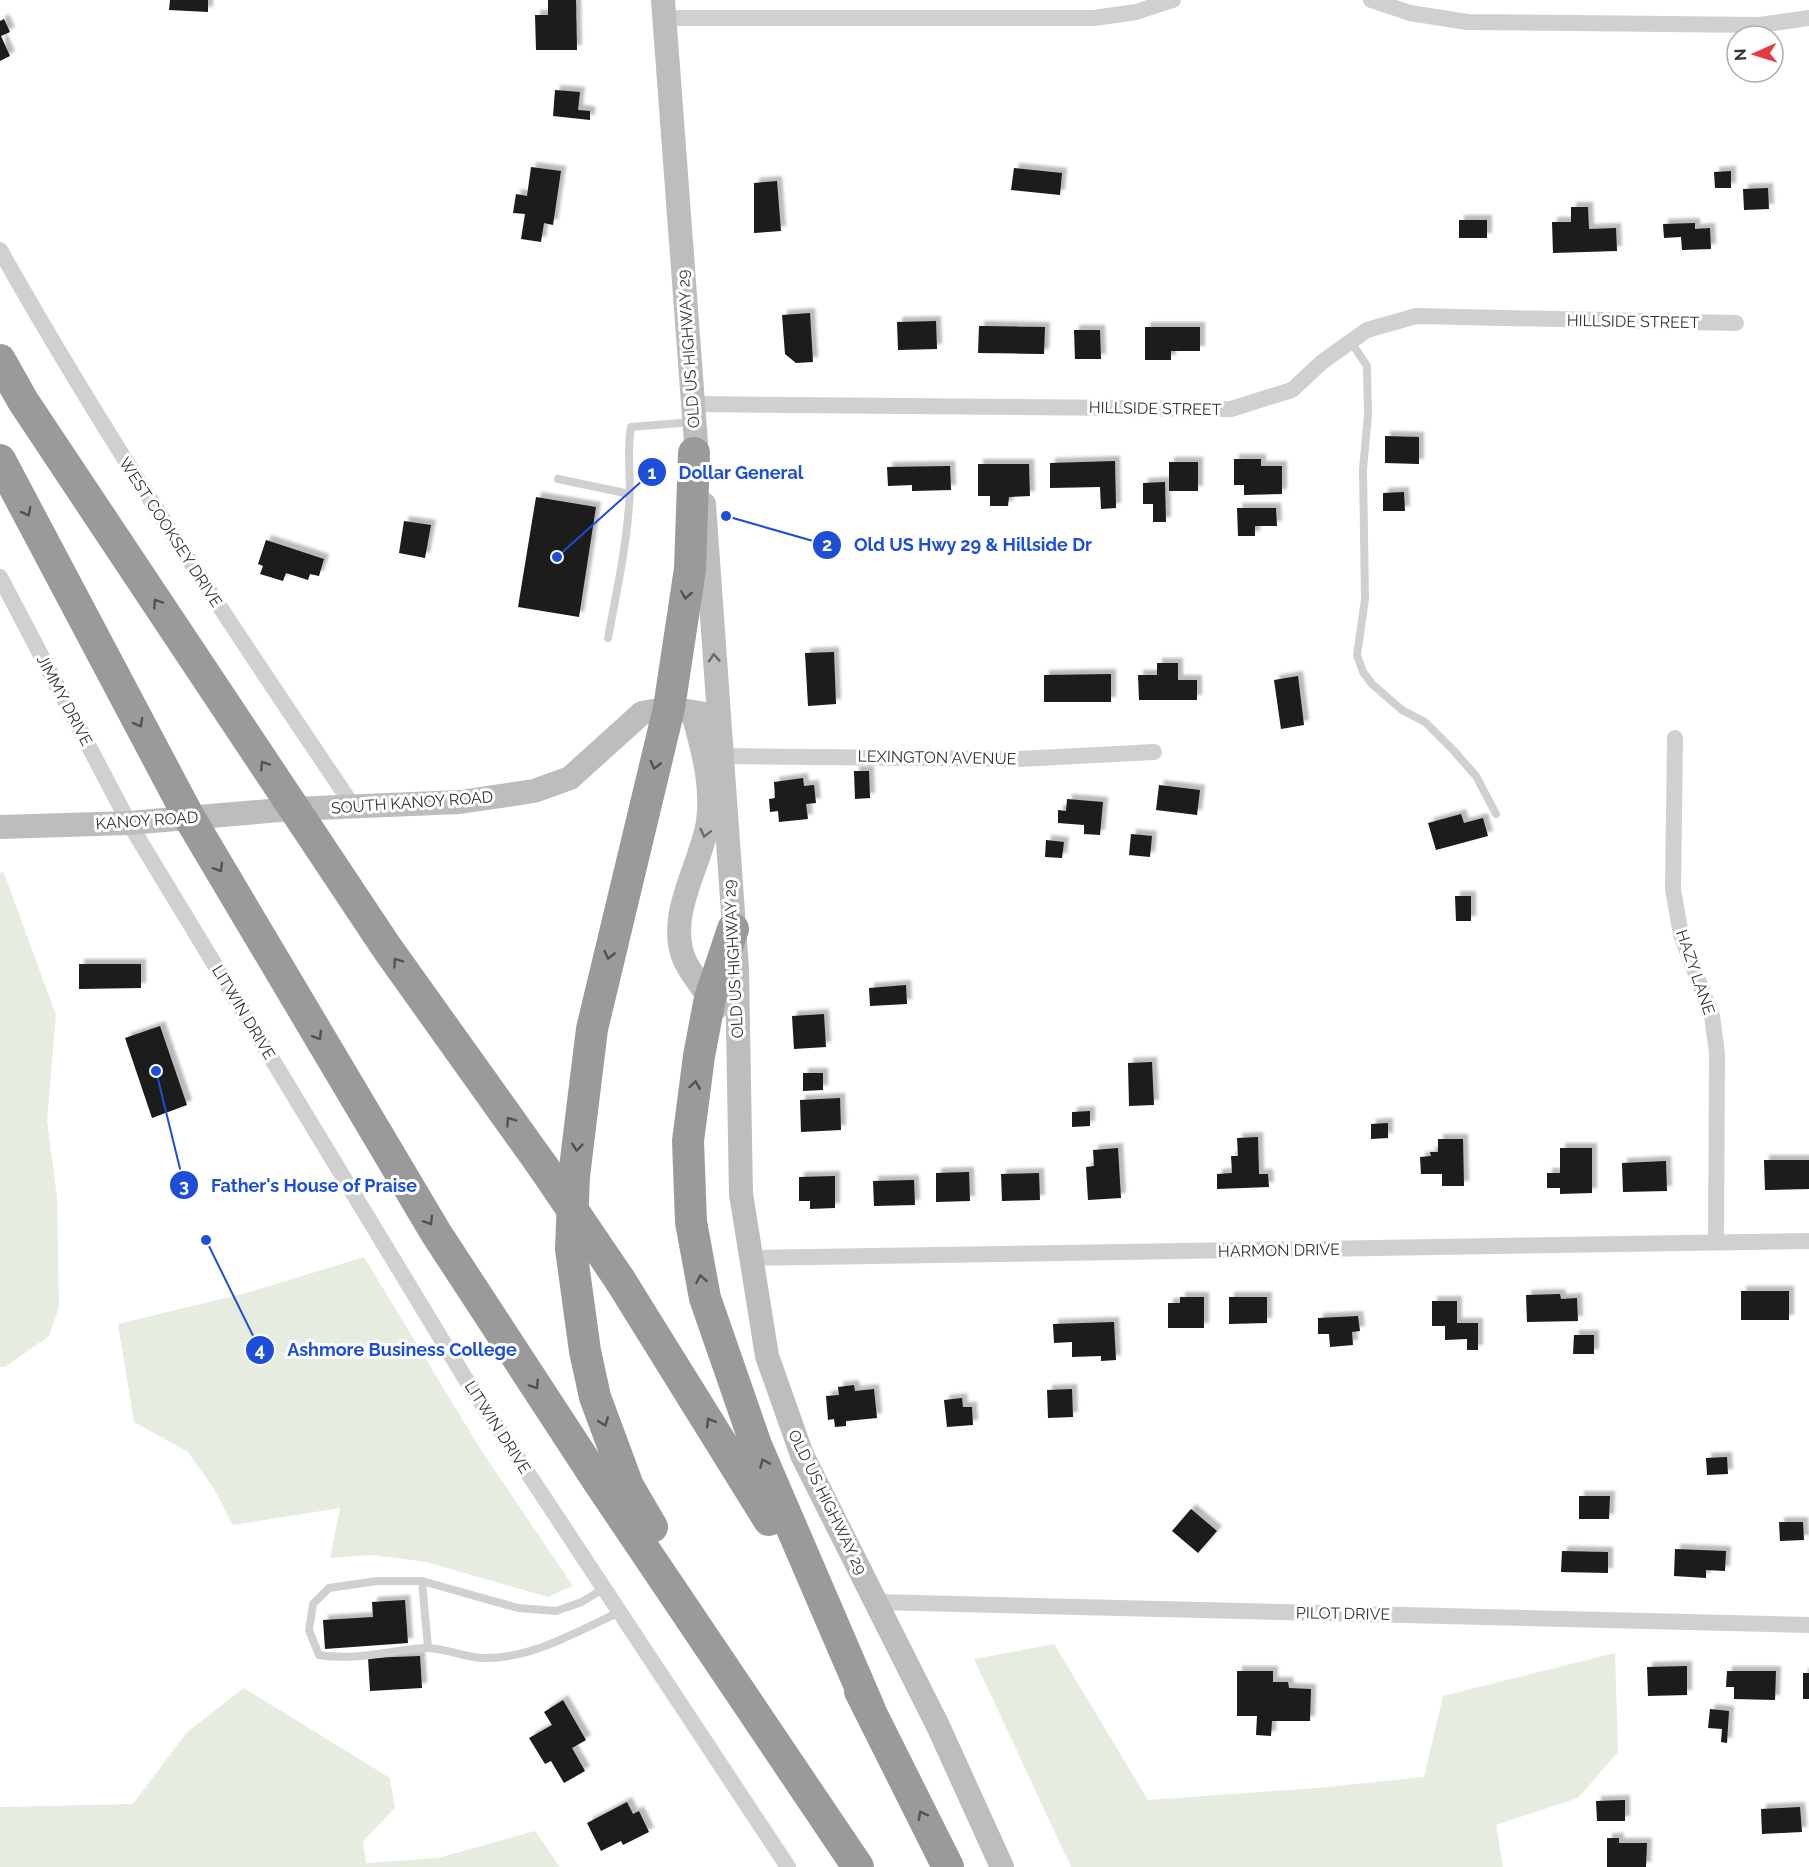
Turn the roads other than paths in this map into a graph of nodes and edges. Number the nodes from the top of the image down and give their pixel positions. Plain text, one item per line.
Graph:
1 (1173, 0) edge
2 (1371, 0) edge
3 (664, 9) edge
4 (1809, 18) edge
5 (0, 250) edge
6 (1736, 323) dead end
7 (1351, 342) junction
8 (0, 360) edge
9 (692, 413) junction
10 (694, 453) junction
11 (0, 460) edge
12 (558, 479) dead end
13 (630, 494) junction
14 (0, 577) edge
15 (608, 638) dead end
16 (681, 711) junction
17 (718, 716) junction
18 (1675, 738) dead end
19 (1154, 752) dead end
20 (721, 756) junction
21 (353, 806) junction
22 (293, 809) junction
23 (1496, 814) dead end
24 (189, 818) junction
25 (129, 823) junction
26 (0, 827) edge
27 (733, 929) junction
28 (710, 998) junction
29 (736, 1040) junction
30 (1809, 1241) edge
31 (1716, 1242) junction
32 (750, 1257) junction
33 (422, 1581) junction
34 (604, 1588) junction
35 (877, 1602) junction
36 (620, 1612) junction
37 (1809, 1625) edge
38 (428, 1648) junction
39 (870, 1710) junction
40 (783, 1756) junction
41 (788, 1867) edge
42 (858, 1867) edge
43 (948, 1867) edge
44 (1002, 1867) edge

1 - 3 street
2 - 4 street
3 - 9 street, OLD US HIGHWAY 29
5 - 21 street, WEST COOKSEY DRIVE
6 - 7 street, HILLSIDE STREET
7 - 9 street, HILLSIDE STREET
7 - 23 lane
22 -> 8 highway
9 - 10 street, OLD US HIGHWAY 29
9 - 13 lane
10 -> 16 highway
17 -> 10 street, OLD US HIGHWAY 29
11 -> 24 highway
12 - 13 lane
13 - 15 lane
14 - 25 street, JIMMY DRIVE
16 - 17 street, SOUTH KANOY ROAD
16 - 21 street, SOUTH KANOY ROAD
16 -> 28 street
16 -> 40 highway
17 - 20 street, OLD US HIGHWAY 29
18 - 31 street, HAZY LANE
19 - 20 street, LEXINGTON AVENUE
20 - 27 street, OLD US HIGHWAY 29
21 - 22 street, SOUTH KANOY ROAD
22 - 24 street, KANOY ROAD
39 -> 22 highway, bridge
24 - 25 street, KANOY ROAD
24 -> 40 highway
25 - 26 street, KANOY ROAD
25 - 34 street, LITWIN DRIVE
27 - 28 highway
27 - 29 street, OLD US HIGHWAY 29
28 - 29 street
39 -> 28 highway
29 - 32 street, OLD US HIGHWAY 29
30 - 31 street, HARMON DRIVE
31 - 32 street, HARMON DRIVE
32 - 35 street, OLD US HIGHWAY 29
33 - 34 lane
33 - 38 lane
33 - 38 lane
34 - 36 street, LITWIN DRIVE
35 - 37 street, PILOT DRIVE
35 - 44 street, OLD US HIGHWAY 29
36 - 38 lane
36 - 41 street, LITWIN DRIVE
43 -> 39 highway
40 - 42 highway

